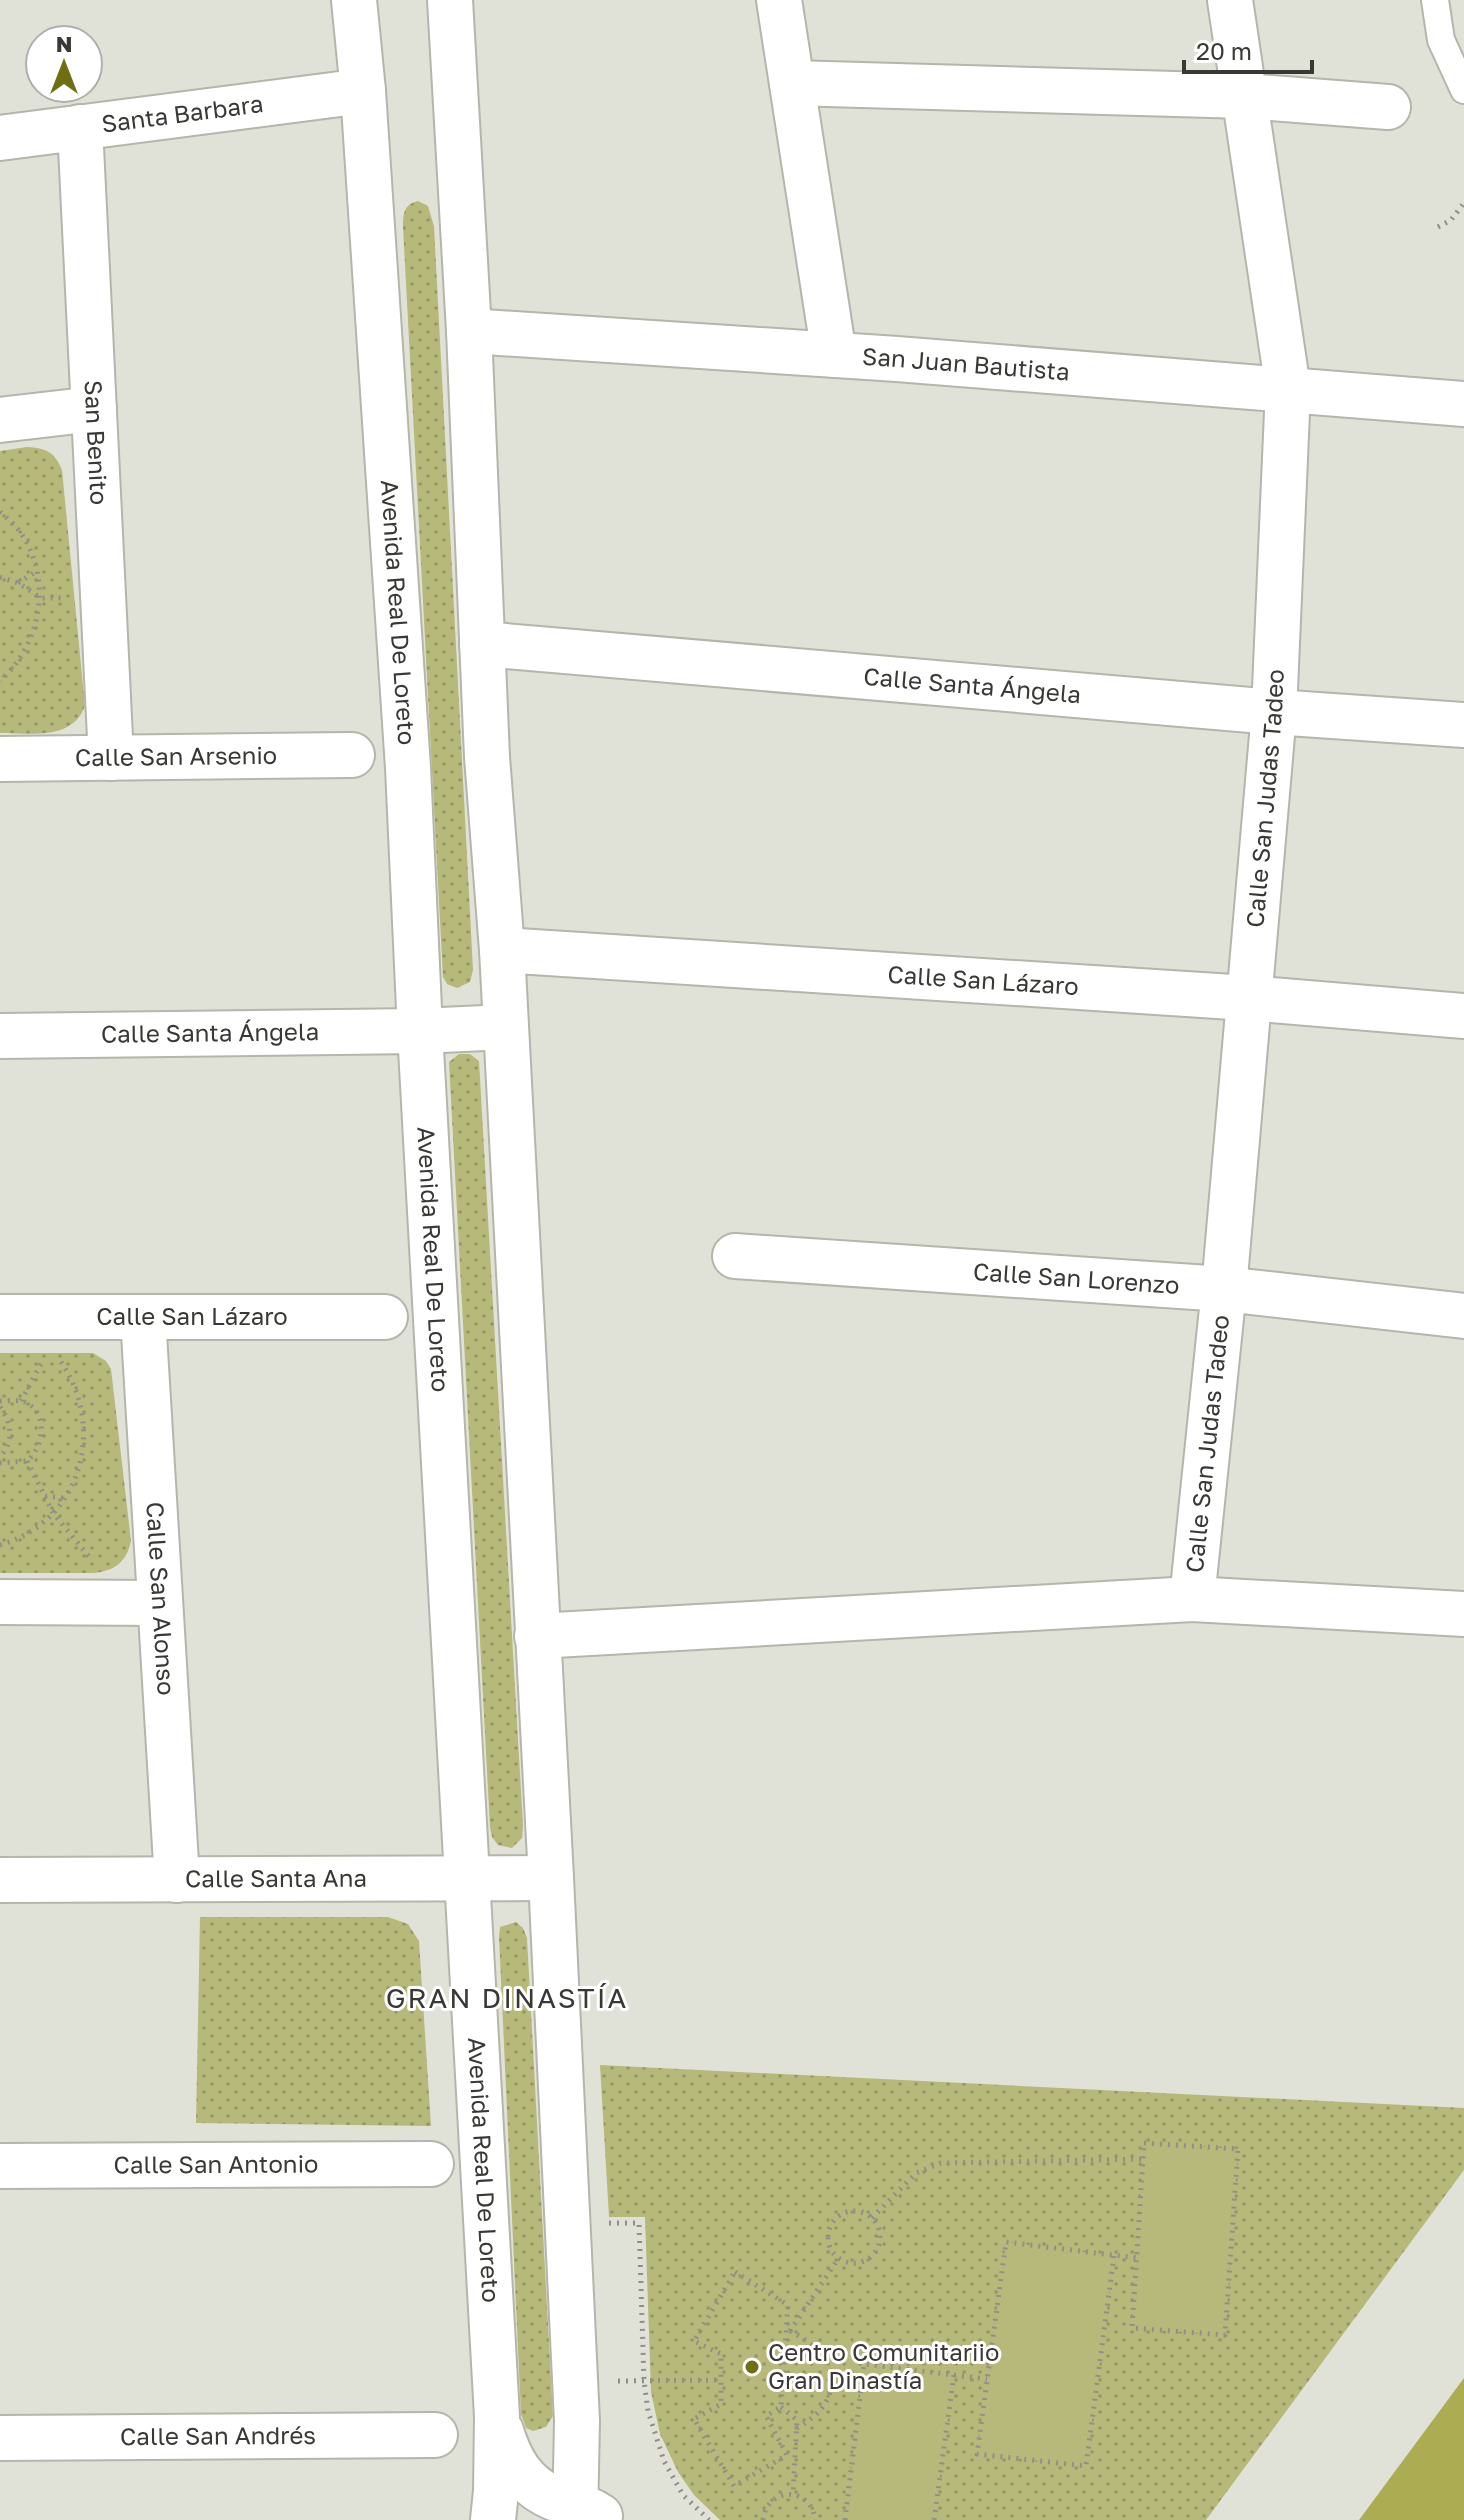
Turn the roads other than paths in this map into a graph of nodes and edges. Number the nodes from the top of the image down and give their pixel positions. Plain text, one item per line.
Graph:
1 (354, 0) edge
2 (450, 0) edge
3 (779, 0) edge
4 (1230, 0) edge
5 (1435, 0) edge
6 (792, 83) junction
7 (1464, 90) edge
8 (363, 91) junction
9 (1245, 96) junction
10 (1388, 107) dead end
11 (80, 127) junction
12 (0, 138) edge
13 (469, 331) junction
14 (834, 355) junction
15 (1288, 389) junction
16 (1464, 404) edge
17 (94, 409) junction
18 (0, 420) edge
19 (482, 644) junction
20 (1274, 712) junction
21 (1464, 725) edge
22 (352, 755) dead end
23 (111, 758) junction
24 (0, 759) edge
25 (502, 950) junction
26 (1248, 998) junction
27 (1464, 1016) edge
28 (506, 1027) junction
29 (420, 1031) junction
30 (0, 1036) edge
31 (735, 1256) dead end
32 (1224, 1289) junction
33 (1464, 1316) edge
34 (0, 1317) edge
35 (143, 1317) junction
36 (385, 1317) dead end
37 (1192, 1599) junction
38 (0, 1602) edge
39 (144, 1603) junction
40 (1464, 1614) edge
41 (537, 1636) junction
42 (466, 1878) junction
43 (551, 1878) junction
44 (0, 1880) edge
45 (177, 1880) junction
46 (431, 2164) dead end
47 (0, 2166) edge
48 (500, 2424) junction
49 (577, 2431) junction
50 (435, 2435) dead end
51 (0, 2438) edge
52 (592, 2517) edge
53 (493, 2520) edge
54 (506, 2520) edge

1 - 8 street, Avenida Real De Loreto
2 - 13 street
3 - 6 street
4 - 9 street, Calle San Judas Tadeo
5 - 7 lane
6 - 9 street
6 - 14 street
8 - 11 street, Santa Barbara
8 - 29 street, Avenida Real De Loreto
9 - 10 street
9 - 15 street, Calle San Judas Tadeo
11 - 12 street, Santa Barbara
11 - 17 street, San Benito
13 - 14 street, San Juan Bautista
13 - 19 street
14 - 15 street, San Juan Bautista
15 - 16 street, San Juan Bautista
15 - 20 street, Calle San Judas Tadeo
17 - 18 street
17 - 23 street, San Benito
19 - 20 street, Calle Santa Ángela
19 - 25 street
20 - 21 street, Calle Santa Ángela
20 - 26 street, Calle San Judas Tadeo
22 - 23 street, Calle San Arsenio
23 - 24 street, Calle San Arsenio
25 - 26 street, Calle San Lázaro
25 - 28 street
26 - 27 street, Calle San Lázaro
26 - 32 street, Calle San Judas Tadeo
28 - 29 street, Calle Santa Ángela
28 - 41 street
29 - 30 street, Calle Santa Ángela
29 - 42 street, Avenida Real De Loreto
31 - 32 street, Calle San Lorenzo
32 - 33 street, Calle San Lorenzo
32 - 37 street, Calle San Judas Tadeo
34 - 35 street, Calle San Lázaro
35 - 36 street, Calle San Lázaro
35 - 39 street, Calle San Alonso
37 - 40 street
37 - 41 street
38 - 39 street
39 - 45 street, Calle San Alonso
41 - 43 street
42 - 43 street, Calle Santa Ana
42 - 45 street, Calle Santa Ana
42 - 48 street, Avenida Real De Loreto
43 - 49 street
44 - 45 street, Calle Santa Ana
46 - 47 street, Calle San Antonio
48 - 49 street
48 - 52 street
48 - 53 street, Avenida Real De Loreto
49 - 52 street
50 - 51 street, Calle San Andrés
52 - 54 street

